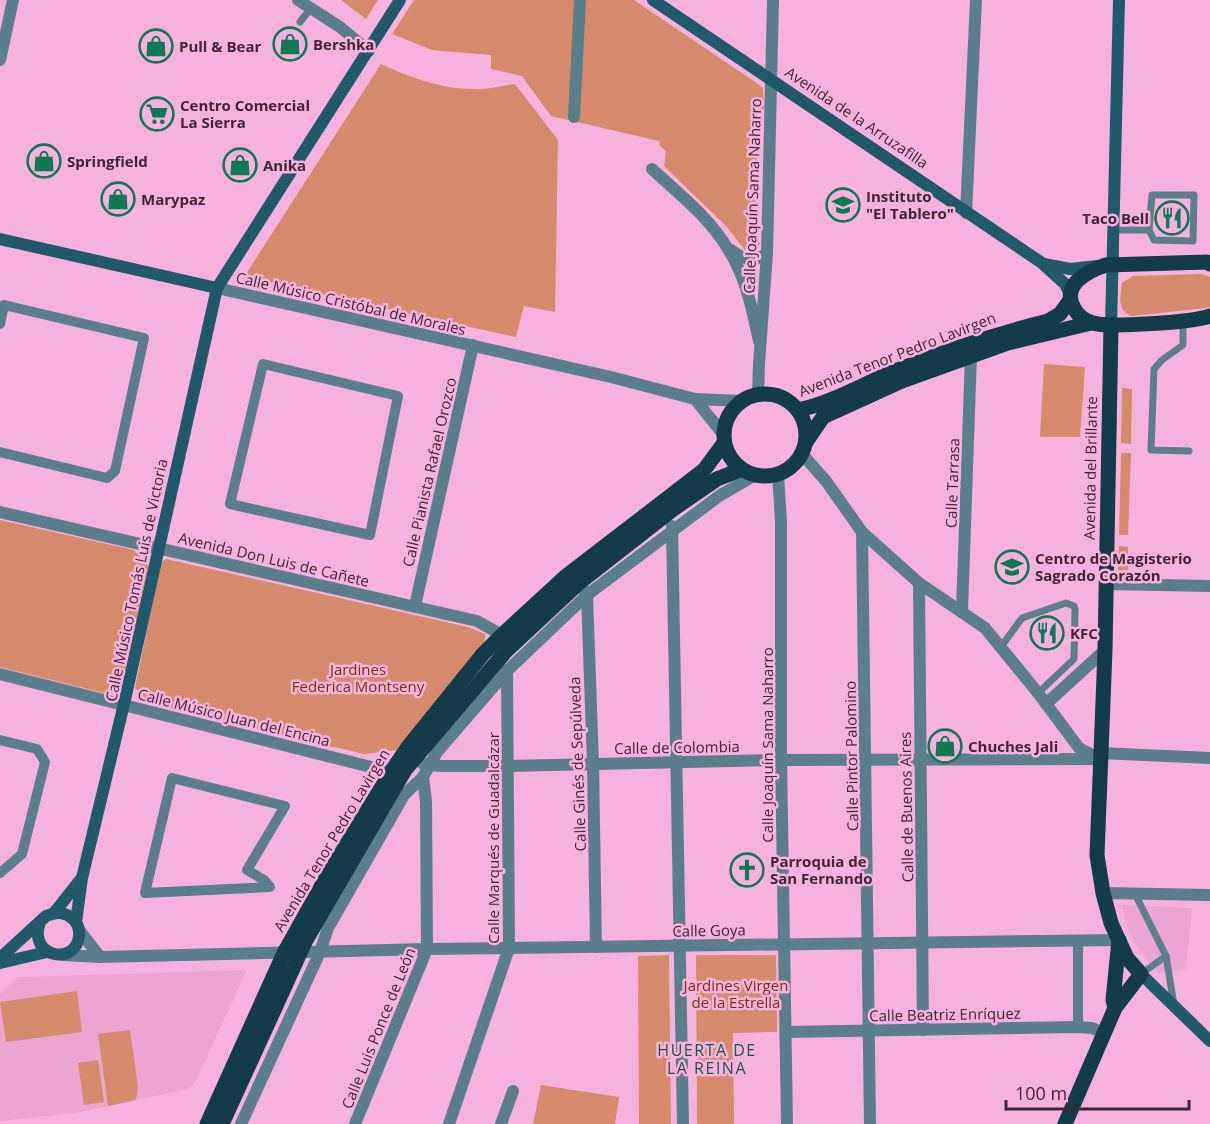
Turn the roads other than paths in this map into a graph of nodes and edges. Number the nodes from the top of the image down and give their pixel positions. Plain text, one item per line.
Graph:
1 (13, 0) edge
2 (298, 0) edge
3 (400, 0) edge
4 (580, 0) edge
5 (653, 0) edge
6 (773, 0) edge
7 (976, 0) edge
8 (1119, 0) edge
9 (311, 8) junction
10 (4, 20) edge
11 (300, 22) dead end
12 (369, 51) junction
13 (0, 60) edge
14 (771, 80) junction
15 (574, 117) dead end
16 (652, 169) dead end
17 (966, 213) junction
18 (1113, 230) junction
19 (1149, 230) junction
20 (0, 239) edge
21 (728, 247) junction
22 (767, 253) junction
23 (1042, 263) junction
24 (1209, 263) edge
25 (1109, 264) junction
26 (218, 288) junction
27 (1070, 297) junction
28 (1209, 317) edge
29 (1184, 319) junction
30 (1091, 323) junction
31 (0, 324) edge
32 (1111, 326) junction
33 (473, 345) junction
34 (760, 345) junction
35 (971, 355) junction
36 (758, 394) junction
37 (695, 399) junction
38 (741, 401) junction
39 (798, 410) junction
40 (724, 439) junction
41 (804, 448) junction
42 (1189, 451) dead end
43 (0, 452) edge
44 (748, 472) junction
45 (778, 474) junction
46 (672, 510) junction
47 (0, 512) edge
48 (672, 532) junction
49 (862, 532) junction
50 (370, 535) joint
51 (158, 548) junction
52 (919, 583) junction
53 (1106, 584) junction
54 (1210, 586) edge
55 (583, 588) junction
56 (415, 606) junction
57 (962, 611) junction
58 (502, 635) junction
59 (1001, 647) junction
60 (1105, 650) junction
61 (506, 651) junction
62 (507, 671) junction
63 (0, 674) edge
64 (1038, 693) junction
65 (124, 704) junction
66 (1046, 704) junction
67 (0, 740) edge
68 (1100, 756) junction
69 (1210, 758) edge
70 (782, 759) junction
71 (866, 759) junction
72 (920, 761) junction
73 (676, 762) junction
74 (593, 763) junction
75 (429, 764) junction
76 (400, 765) junction
77 (507, 766) junction
78 (423, 777) junction
79 (0, 873) edge
80 (82, 878) junction
81 (145, 893) joint
82 (1103, 893) junction
83 (1135, 894) junction
84 (1210, 895) edge
85 (54, 913) junction
86 (40, 922) junction
87 (78, 926) junction
88 (1119, 940) junction
89 (868, 943) junction
90 (923, 943) junction
91 (785, 944) junction
92 (679, 946) junction
93 (596, 947) junction
94 (509, 948) junction
95 (1078, 948) dead end
96 (428, 949) junction
97 (47, 952) junction
98 (320, 952) junction
99 (284, 953) junction
100 (300, 953) junction
101 (63, 955) junction
102 (1166, 956) junction
103 (100, 957) junction
104 (0, 960) edge
105 (1141, 974) junction
106 (1115, 1008) junction
107 (1174, 1008) junction
108 (1078, 1023) dead end
109 (923, 1030) junction
110 (869, 1031) junction
111 (786, 1032) junction
112 (1104, 1033) junction
113 (1210, 1041) edge
114 (513, 1091) dead end
115 (207, 1124) edge
116 (222, 1124) edge
117 (241, 1124) edge
118 (355, 1124) edge
119 (449, 1124) edge
120 (501, 1124) edge
121 (683, 1124) edge
122 (787, 1124) edge
123 (870, 1124) edge
124 (1065, 1124) edge

1 - 10 street
2 - 9 street
3 - 12 main road, Calle Músico Tomás Luis de Victoria
4 - 15 street
5 - 14 main road, Avenida de la Arruzafilla
6 - 14 street, Calle Joaquín Sama Naharro
7 - 17 street
8 - 18 main road, Avenida del Brillante
9 - 11 lane
9 - 12 street
10 - 13 street
12 - 26 main road, Calle Músico Tomás Luis de Victoria
14 - 17 main road, Avenida de la Arruzafilla
14 - 22 street, Calle Joaquín Sama Naharro
16 - 21 street
17 - 23 main road, Avenida de la Arruzafilla
18 - 19 lane
18 - 25 main road, Avenida del Brillante
19 - 19 lane
20 - 26 main road, Calle Músico Cristóbal de Morales
21 - 22 street
21 - 34 street
22 - 34 street, Calle Joaquín Sama Naharro
23 - 25 main road, Avenida de la Arruzafilla
23 - 27 main road, Avenida de la Arruzafilla
24 - 25 main road, Avenida de la Arruzafilla
25 - 27 main road, Avenida de la Arruzafilla
25 - 32 main road, Avenida del Brillante
26 - 33 street, Calle Músico Cristóbal de Morales
26 - 51 main road, Calle Músico Tomás Luis de Victoria
27 - 30 main road, Avenida de la Arruzafilla
27 - 39 main road, Avenida Tenor Pedro Lavirgen
28 - 29 main road
29 - 32 main road
29 - 42 lane
30 - 32 main road
30 - 35 main road, Avenida Tenor Pedro Lavirgen
31 - 43 street
32 - 53 main road, Avenida del Brillante
33 - 37 street, Calle Músico Cristóbal de Morales
33 - 56 street, Calle Pianista Rafael Orozco
34 - 36 street, Calle Joaquín Sama Naharro
35 - 41 main road, Avenida Tenor Pedro Lavirgen
35 - 57 street, Calle Tarrasa
36 - 38 main road
36 - 39 main road
37 - 38 street, Calle Músico Cristóbal de Morales
37 - 40 street
38 - 40 main road
39 - 41 main road
40 - 44 main road
40 - 58 main road, Avenida Tenor Pedro Lavirgen
41 - 45 main road
41 - 49 street
44 - 45 main road
44 - 46 main road, Avenida Tenor Pedro Lavirgen
44 - 48 street, Avenida Tenor Pedro Lavirgen
45 - 70 street, Calle Joaquín Sama Naharro
46 - 48 street
46 - 55 main road, Avenida Tenor Pedro Lavirgen
47 - 51 street, Avenida Don Luis de Cañete
48 - 55 street, Avenida Tenor Pedro Lavirgen
48 - 73 street
49 - 52 street
49 - 71 street, Calle Pintor Palomino
50 - 50 street
51 - 56 street, Avenida Don Luis de Cañete
51 - 65 main road, Calle Músico Tomás Luis de Victoria
52 - 57 street
52 - 72 street, Calle de Buenos Aires
53 - 54 street
53 - 60 main road, Avenida del Brillante
55 - 61 main road, Avenida Tenor Pedro Lavirgen
55 - 62 street, Avenida Tenor Pedro Lavirgen
55 - 74 street, Calle Ginés de Sepúlveda
56 - 58 street, Avenida Don Luis de Cañete
57 - 59 street
58 - 76 main road, Avenida Tenor Pedro Lavirgen
59 - 64 street
59 - 64 lane
60 - 66 street
60 - 68 main road, Avenida del Brillante
61 - 62 street, Calle Marqués de Guadalcázar
61 - 76 main road, Avenida Tenor Pedro Lavirgen
62 - 75 street, Avenida Tenor Pedro Lavirgen
62 - 77 street, Calle Marqués de Guadalcázar
63 - 65 street, Calle Músico Juan del Encina
64 - 66 street
65 - 76 street, Calle Músico Juan del Encina
65 - 80 main road, Calle Músico Tomás Luis de Victoria
66 - 68 street
67 - 79 street
68 - 69 street, Calle de Colombia
68 - 72 street, Calle de Colombia
68 - 82 main road, Avenida del Brillante
70 - 71 street, Calle de Colombia
70 - 73 street, Calle de Colombia
70 - 91 street, Calle Joaquín Sama Naharro
71 - 72 street, Calle de Colombia
71 - 89 street, Calle Pintor Palomino
72 - 90 street, Calle de Buenos Aires
73 - 74 street, Calle de Colombia
73 - 92 street
74 - 77 street, Calle de Colombia
74 - 93 street, Calle Ginés de Sepúlveda
75 - 76 street, Calle de Colombia
75 - 77 street, Calle de Colombia
75 - 78 street
76 - 99 main road, Avenida Tenor Pedro Lavirgen
76 - 100 main road, Avenida Tenor Pedro Lavirgen
77 - 94 street, Calle Marqués de Guadalcázar
78 - 96 street, Calle Luis Ponce de León
78 - 98 street
80 - 85 main road, Calle Músico Tomás Luis de Victoria
80 - 87 main road, Calle Músico Tomás Luis de Victoria
81 - 81 street
82 - 83 street
82 - 88 main road, Avenida del Brillante
83 - 84 street
83 - 102 lane
85 - 86 main road
85 - 87 main road
86 - 97 main road
86 - 104 main road
87 - 101 main road
87 - 103 street
88 - 90 street, Calle Goya
88 - 105 main road, Avenida del Brillante
88 - 106 main road
89 - 90 street, Calle Goya
89 - 91 street, Calle Goya
89 - 110 street, Calle Pintor Palomino
90 - 109 street, Calle de Buenos Aires
91 - 92 street, Calle Goya
91 - 111 street, Calle Joaquín Sama Naharro
92 - 93 street, Calle Goya
92 - 121 street
93 - 94 street, Calle Goya
94 - 96 street, Calle Goya
94 - 119 street, Calle Marqués de Guadalcázar
95 - 108 street
96 - 98 street, Calle Goya
96 - 118 street, Calle Luis Ponce de León
97 - 101 main road
97 - 104 main road
98 - 100 street, Calle Goya
98 - 117 street
99 - 100 street, Calle Goya
99 - 103 street, Calle Goya
99 - 115 main road, Avenida Tenor Pedro Lavirgen
100 - 116 main road, Avenida Tenor Pedro Lavirgen
101 - 103 street, Calle Goya
102 - 105 lane
102 - 107 lane
105 - 106 main road
105 - 107 main road, Avenida del Brillante
106 - 112 main road
107 - 113 main road, Avenida del Brillante
109 - 110 street, Calle Beatriz Enríquez
109 - 112 street, Calle Beatriz Enríquez
110 - 111 street, Calle Beatriz Enríquez
110 - 123 street, Calle Pintor Palomino
111 - 122 street, Calle Joaquín Sama Naharro
112 - 124 main road
114 - 120 street

